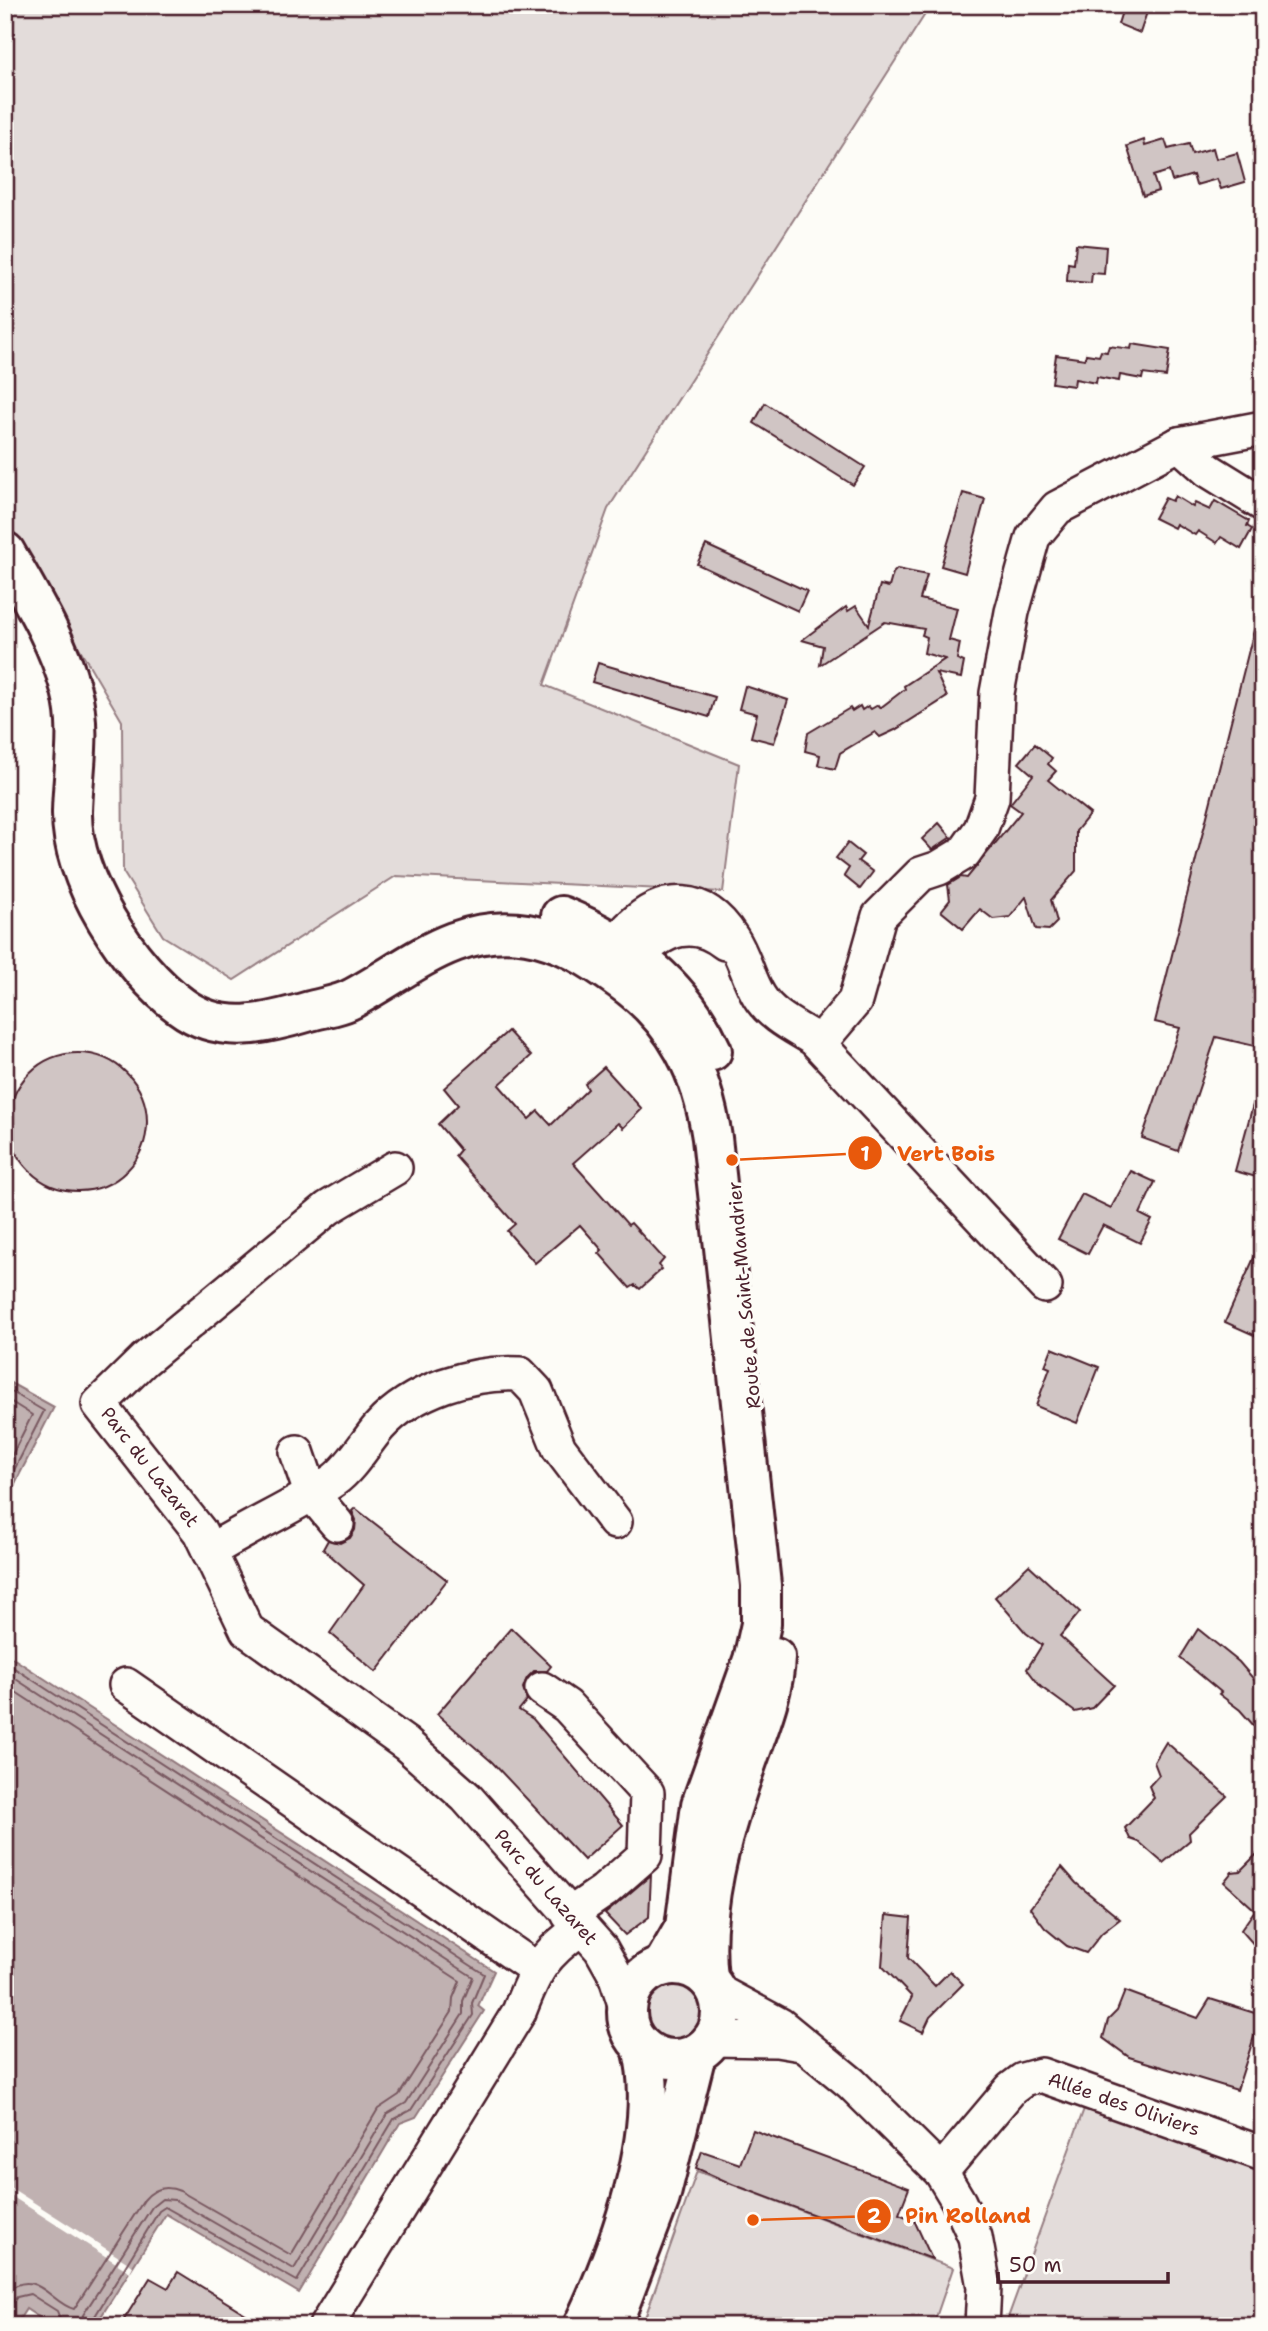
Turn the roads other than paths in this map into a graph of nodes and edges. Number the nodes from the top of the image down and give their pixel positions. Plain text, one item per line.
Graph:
1 (1263, 428) edge
2 (1178, 444) junction
3 (1263, 504) edge
4 (5, 552) edge
5 (624, 960) junction
6 (310, 1011) junction
7 (814, 1039) junction
8 (395, 1168) dead end
9 (1045, 1286) dead end
10 (297, 1452) dead end
11 (312, 1493) junction
12 (615, 1522) dead end
13 (337, 1524) dead end
14 (209, 1552) junction
15 (126, 1685) dead end
16 (542, 1689) dead end
17 (583, 1931) junction
18 (660, 1967) junction
19 (536, 1969) junction
20 (712, 1984) junction
21 (627, 2010) junction
22 (801, 2044) junction
23 (642, 2047) junction
24 (704, 2047) junction
25 (1263, 2154) edge
26 (941, 2172) junction
27 (326, 2326) edge
28 (583, 2326) edge
29 (611, 2326) edge
30 (982, 2326) edge

1 - 2 street
2 - 3 street
2 - 7 street
4 - 6 main road, Route de Saint-Mandrier
5 - 6 main road, Route de Saint-Mandrier
5 - 6 main road, Route de Saint-Mandrier
5 - 7 street
5 - 18 main road, Route de Saint-Mandrier
5 - 20 main road, Route de Saint-Mandrier
7 - 9 street
8 - 14 street, Parc du Lazaret
10 - 11 street
11 - 12 street
11 - 13 street
11 - 14 street
14 - 17 street, Parc du Lazaret
15 - 19 street
16 - 17 street
17 - 18 street, Parc du Lazaret
17 - 19 street
17 - 21 street, Parc du Lazaret
18 - 20 main road
18 - 21 main road
19 - 27 street
20 - 22 street
20 - 24 main road
21 - 23 main road
22 - 24 street
22 - 26 street
23 - 24 main road
23 - 28 main road
24 - 29 main road
25 - 26 street, Allée des Oliviers
26 - 30 street

